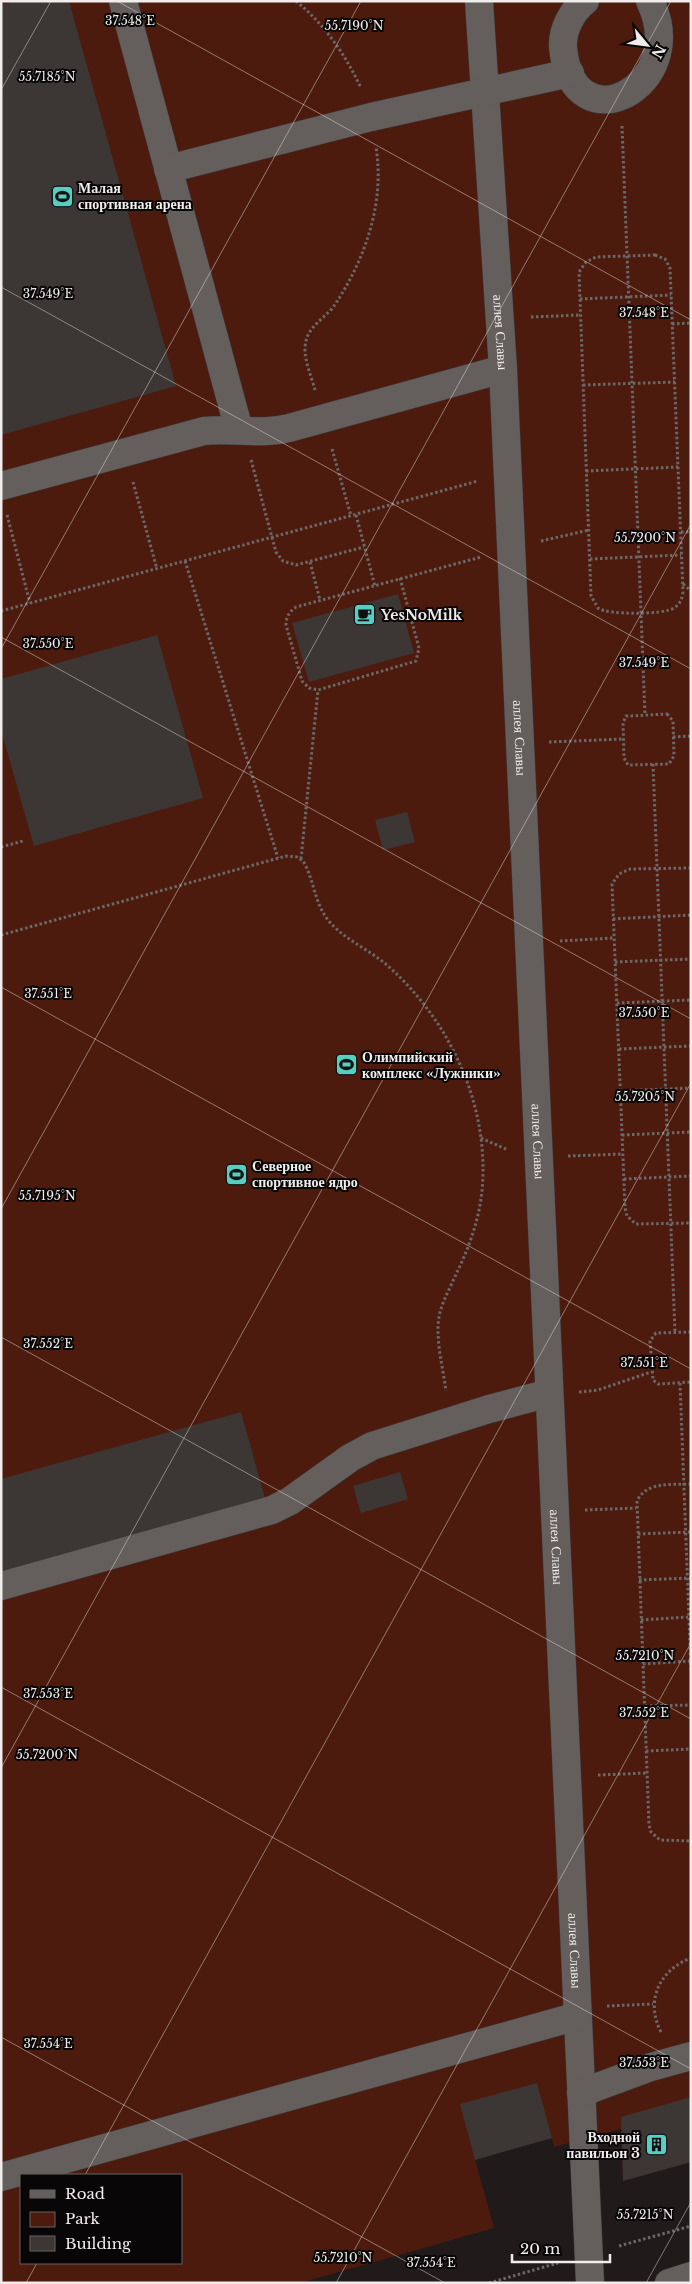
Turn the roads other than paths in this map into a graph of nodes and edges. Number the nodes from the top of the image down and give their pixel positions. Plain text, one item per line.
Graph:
1 (123, 1) edge
2 (478, 1) edge
3 (586, 1) edge
4 (650, 1) edge
5 (570, 73) junction
6 (484, 92) junction
7 (168, 169) junction
8 (503, 369) junction
9 (241, 430) junction
10 (1, 486) edge
11 (549, 1394) junction
12 (1, 1586) edge
13 (577, 2012) junction
14 (691, 2056) edge
15 (581, 2094) junction
16 (1, 2177) edge
17 (691, 2276) edge
18 (590, 2283) edge
19 (669, 2283) edge

1 - 7 street
2 - 6 street, аллея Славы
3 - 5 street
4 - 5 street
5 - 6 street
6 - 7 street
6 - 8 street, аллея Славы
7 - 9 street
8 - 9 street
8 - 11 street, аллея Славы
9 - 10 street
11 - 12 street
11 - 13 street, аллея Славы
13 - 15 street, аллея Славы
13 - 16 street
14 - 15 street
15 - 18 street, аллея Славы
17 - 19 street

